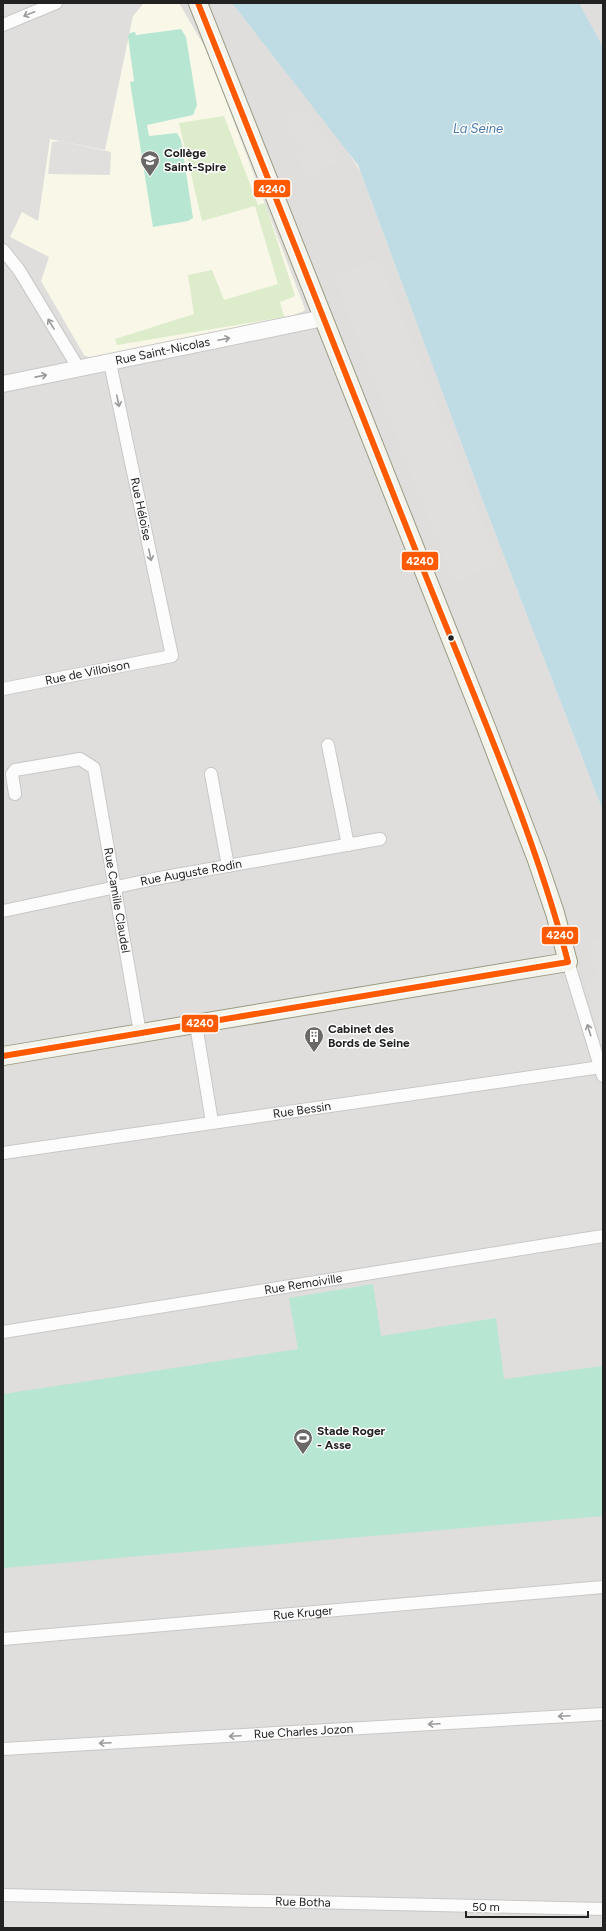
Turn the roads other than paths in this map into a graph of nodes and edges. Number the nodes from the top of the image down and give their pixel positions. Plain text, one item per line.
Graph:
1 (56, 3) edge
2 (198, 3) edge
3 (3, 25) edge
4 (3, 250) edge
5 (323, 318) junction
6 (110, 362) junction
7 (79, 369) junction
8 (3, 384) edge
9 (172, 656) joint
10 (3, 689) edge
11 (328, 745) dead end
12 (211, 774) dead end
13 (15, 794) dead end
14 (380, 839) dead end
15 (348, 845) junction
16 (228, 866) junction
17 (116, 887) junction
18 (3, 911) edge
19 (568, 962) junction
20 (196, 1025) junction
21 (140, 1033) junction
22 (3, 1056) edge
23 (602, 1072) edge
24 (212, 1122) junction
25 (3, 1153) edge
26 (603, 1236) edge
27 (3, 1332) edge
28 (603, 1587) edge
29 (3, 1639) edge
30 (603, 1714) edge
31 (3, 1749) edge
32 (3, 1895) edge
33 (603, 1908) edge

1 -> 3 street
2 - 5 main road
7 -> 4 street
6 -> 5 street, Rue Saint-Nicolas
5 - 19 main road
6 - 7 street, Rue Saint-Nicolas
6 -> 9 street, Rue Héloïse
8 -> 7 street, Rue Saint-Nicolas
9 - 10 street, Rue de Villoison
11 - 15 street
12 - 16 street
13 - 17 street, Rue Camille Claudel
14 - 15 street, Rue Auguste Rodin
15 - 16 street, Rue Auguste Rodin
16 - 17 street, Rue Auguste Rodin
17 - 18 street, Rue Auguste Rodin
17 - 21 street, Rue Camille Claudel
19 - 20 main road
23 -> 19 street
20 - 21 main road
20 - 24 street
21 - 22 main road
23 - 24 street, Rue Bessin
24 - 25 street, Rue Bessin
26 - 27 street, Rue Remoiville
28 - 29 street, Rue Kruger
30 -> 31 street, Rue Charles Jozon
32 - 33 street, Rue Botha

